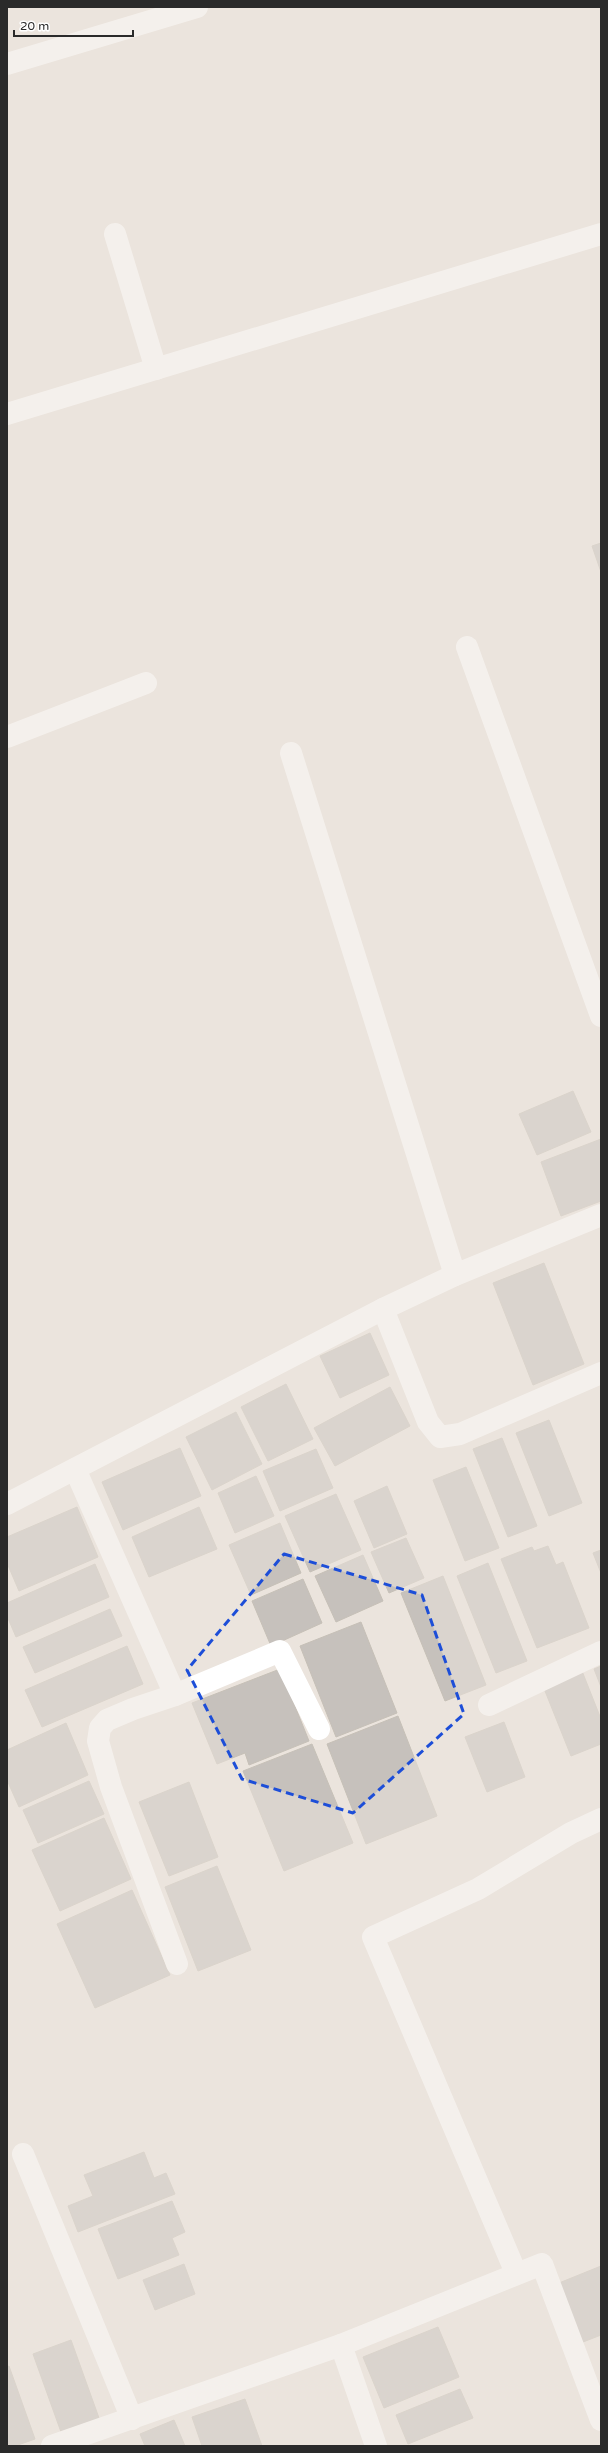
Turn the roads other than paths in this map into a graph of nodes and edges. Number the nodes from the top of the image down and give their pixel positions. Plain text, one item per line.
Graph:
1 (197, 7) edge
2 (7, 64) edge
3 (115, 234) dead end
4 (601, 234) edge
5 (156, 369) junction
6 (7, 414) edge
7 (467, 647) dead end
8 (146, 683) dead end
9 (7, 737) edge
10 (291, 753) dead end
11 (601, 1016) edge
12 (601, 1215) edge
13 (456, 1275) junction
14 (383, 1309) junction
15 (601, 1374) edge
16 (75, 1469) junction
17 (8, 1501) edge
18 (601, 1652) edge
19 (175, 1695) junction
20 (489, 1705) dead end
21 (319, 1728) dead end
22 (601, 1819) edge
23 (177, 1964) dead end
24 (23, 2154) dead end
25 (516, 2273) junction
26 (341, 2345) junction
27 (132, 2419) junction
28 (601, 2420) edge
29 (52, 2446) edge
30 (376, 2446) edge

1 - 2 street
3 - 5 street
4 - 5 street
5 - 6 street
7 - 11 street
8 - 9 street
10 - 13 street
12 - 13 street
13 - 14 street
14 - 15 street
14 - 16 street
16 - 17 street
16 - 19 street
18 - 20 street
19 - 21 street
19 - 23 street
22 - 25 street
24 - 27 street
25 - 26 street
25 - 28 street
26 - 27 street
26 - 30 street
27 - 29 street

